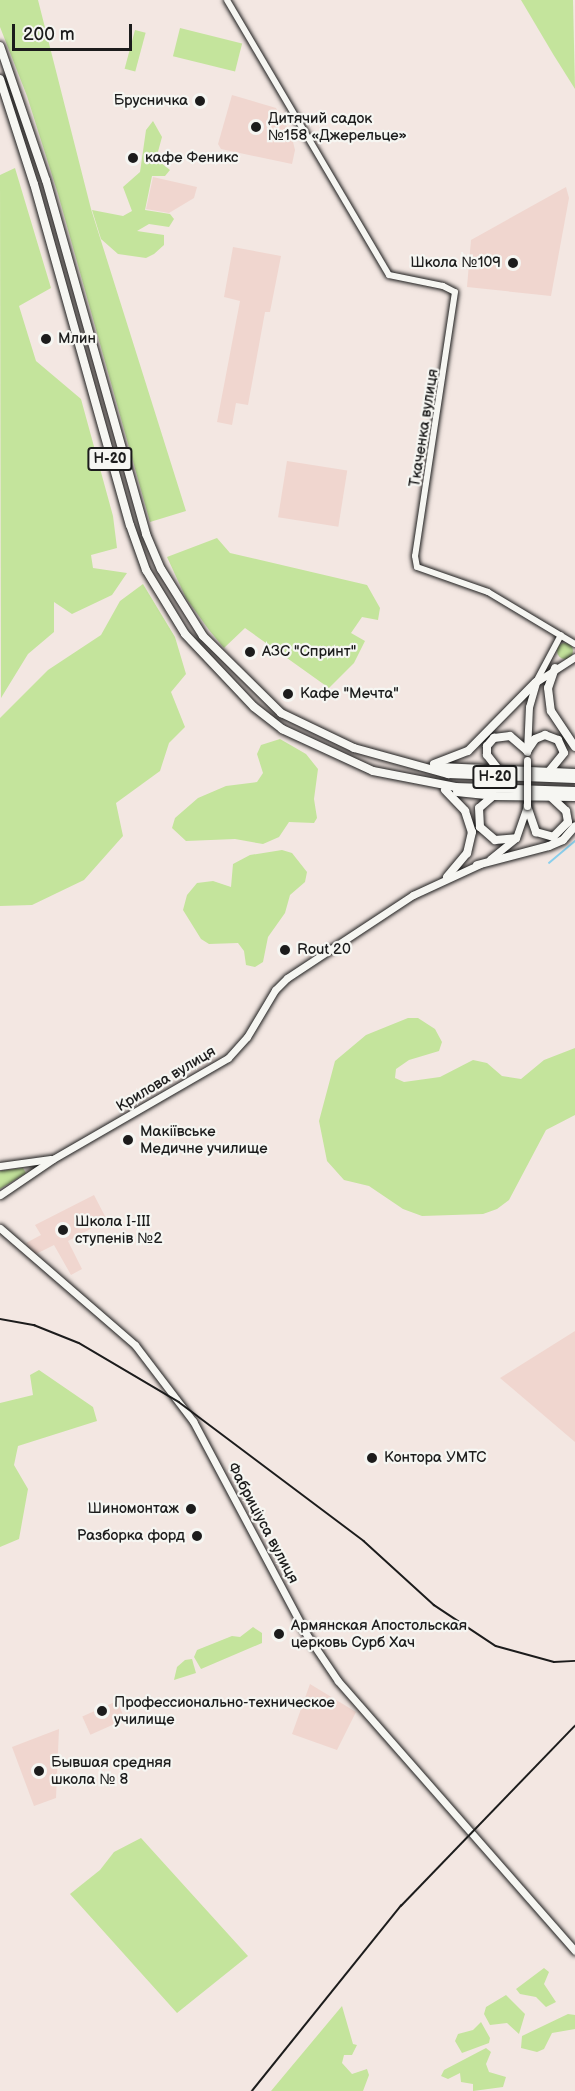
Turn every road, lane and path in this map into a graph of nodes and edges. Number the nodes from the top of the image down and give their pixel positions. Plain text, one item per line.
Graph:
1 (227, 0) edge
2 (0, 46) edge
3 (0, 79) edge
4 (102, 385) junction
5 (90, 388) junction
6 (561, 635) junction
7 (575, 644) edge
8 (575, 657) edge
9 (555, 668) junction
10 (536, 682) junction
11 (575, 747) edge
12 (527, 751) junction
13 (428, 765) junction
14 (417, 766) junction
15 (498, 769) junction
16 (549, 771) junction
17 (575, 773) edge
18 (575, 779) edge
19 (423, 783) junction
20 (446, 790) junction
21 (575, 791) edge
22 (493, 796) junction
23 (551, 797) junction
24 (575, 797) edge
25 (527, 806) junction
26 (575, 826) edge
27 (516, 838) junction
28 (477, 865) junction
29 (447, 878) junction
30 (53, 1159) junction
31 (27, 1163) junction
32 (0, 1166) edge
33 (30, 1173) junction
34 (1, 1193) edge
35 (0, 1228) edge
36 (575, 1952) edge

1 - 6 street, Ткаченка вулиця
2 - 4 main road, Н-20
3 - 5 main road, Н-20
4 - 5 main road
4 - 14 main road, Н-20
5 - 19 main road, Н-20
6 - 7 street
6 - 10 street
8 - 9 main road
9 - 10 main road
9 - 11 main road
10 - 12 main road
10 - 13 main road
12 - 15 main road
12 - 16 main road
12 - 25 main road, bridge
13 - 14 main road
13 - 15 main road
14 - 18 main road, Н-20
15 - 16 main road
16 - 17 main road
19 - 20 main road
19 - 21 main road, Н-20
20 - 22 main road
20 - 29 main road
22 - 23 main road
22 - 27 main road
23 - 24 main road
23 - 25 main road
25 - 27 main road
26 - 28 main road
27 - 28 main road, Крилова вулиця
28 - 29 main road, Крилова вулиця
29 - 30 main road, Крилова вулиця
30 - 31 main road
30 - 33 main road, Крилова вулиця
31 - 32 main road
31 - 33 main road
33 - 34 main road, Крилова вулиця
35 - 36 main road, Фабриціуса вулиця

